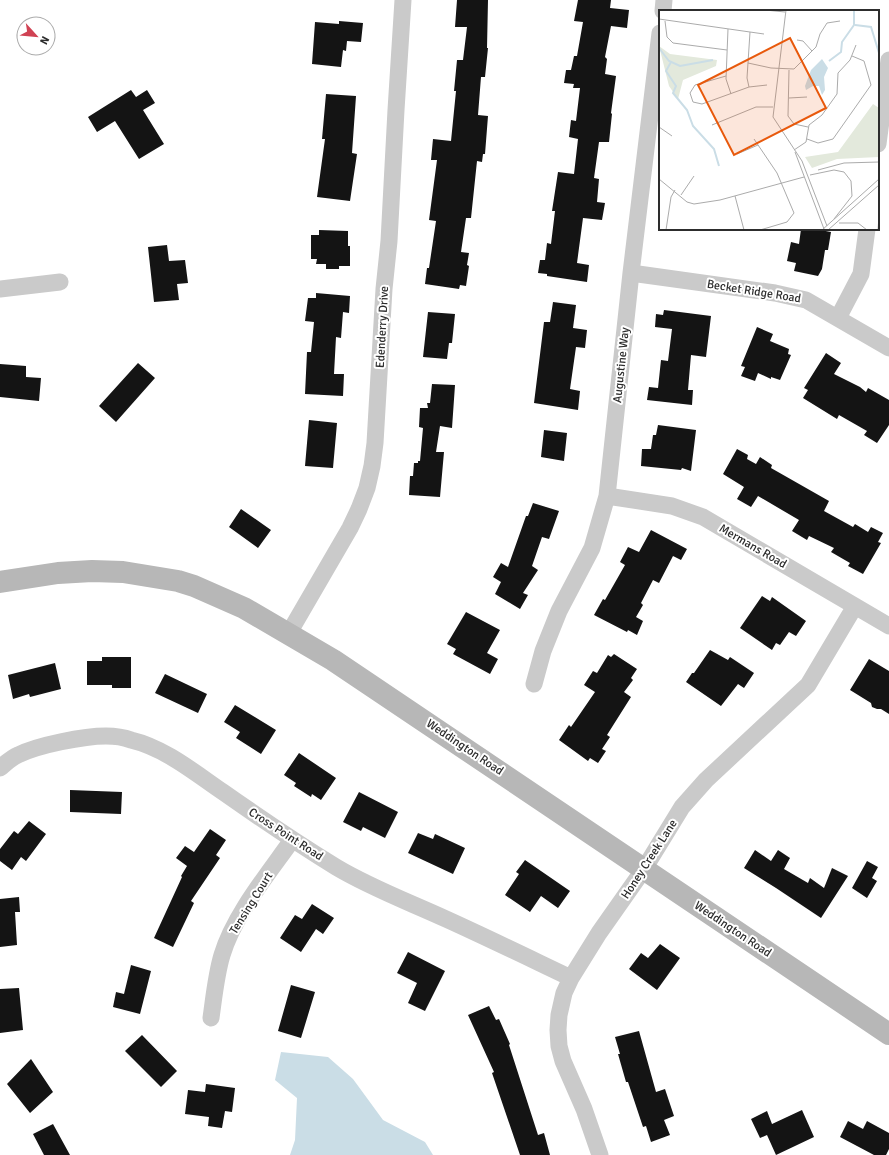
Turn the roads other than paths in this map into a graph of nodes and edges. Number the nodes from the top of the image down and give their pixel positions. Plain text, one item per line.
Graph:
1 (404, 0) edge
2 (664, 0) edge
3 (663, 10) edge
4 (659, 41) edge
5 (889, 60) edge
6 (879, 136) edge
7 (867, 230) edge
8 (631, 273) junction
9 (60, 282) dead end
10 (0, 289) edge
11 (838, 318) junction
12 (889, 348) edge
13 (607, 496) junction
14 (0, 582) edge
15 (855, 606) junction
16 (889, 626) edge
17 (289, 634) junction
18 (534, 684) dead end
19 (0, 768) edge
20 (292, 840) junction
21 (644, 869) junction
22 (571, 978) junction
23 (210, 1018) dead end
24 (889, 1034) edge
25 (600, 1155) edge

1 - 17 street, Edenderry Drive
2 - 3 street
4 - 8 street, Augustine Way
5 - 6 street
7 - 11 street
8 - 11 street, Becket Ridge Road
8 - 13 street, Augustine Way
9 - 10 street
11 - 12 street, Becket Ridge Road
13 - 15 street, Mermans Road
13 - 18 street, Augustine Way
14 - 17 main road, Weddington Road
15 - 16 street, Mermans Road
15 - 21 street, Honey Creek Lane
17 - 21 main road, Weddington Road
19 - 20 street, Cross Point Road
20 - 22 street, Cross Point Road
20 - 23 street, Tensing Court
21 - 22 street, Honey Creek Lane
21 - 24 main road, Weddington Road
22 - 25 street, Honey Creek Lane

